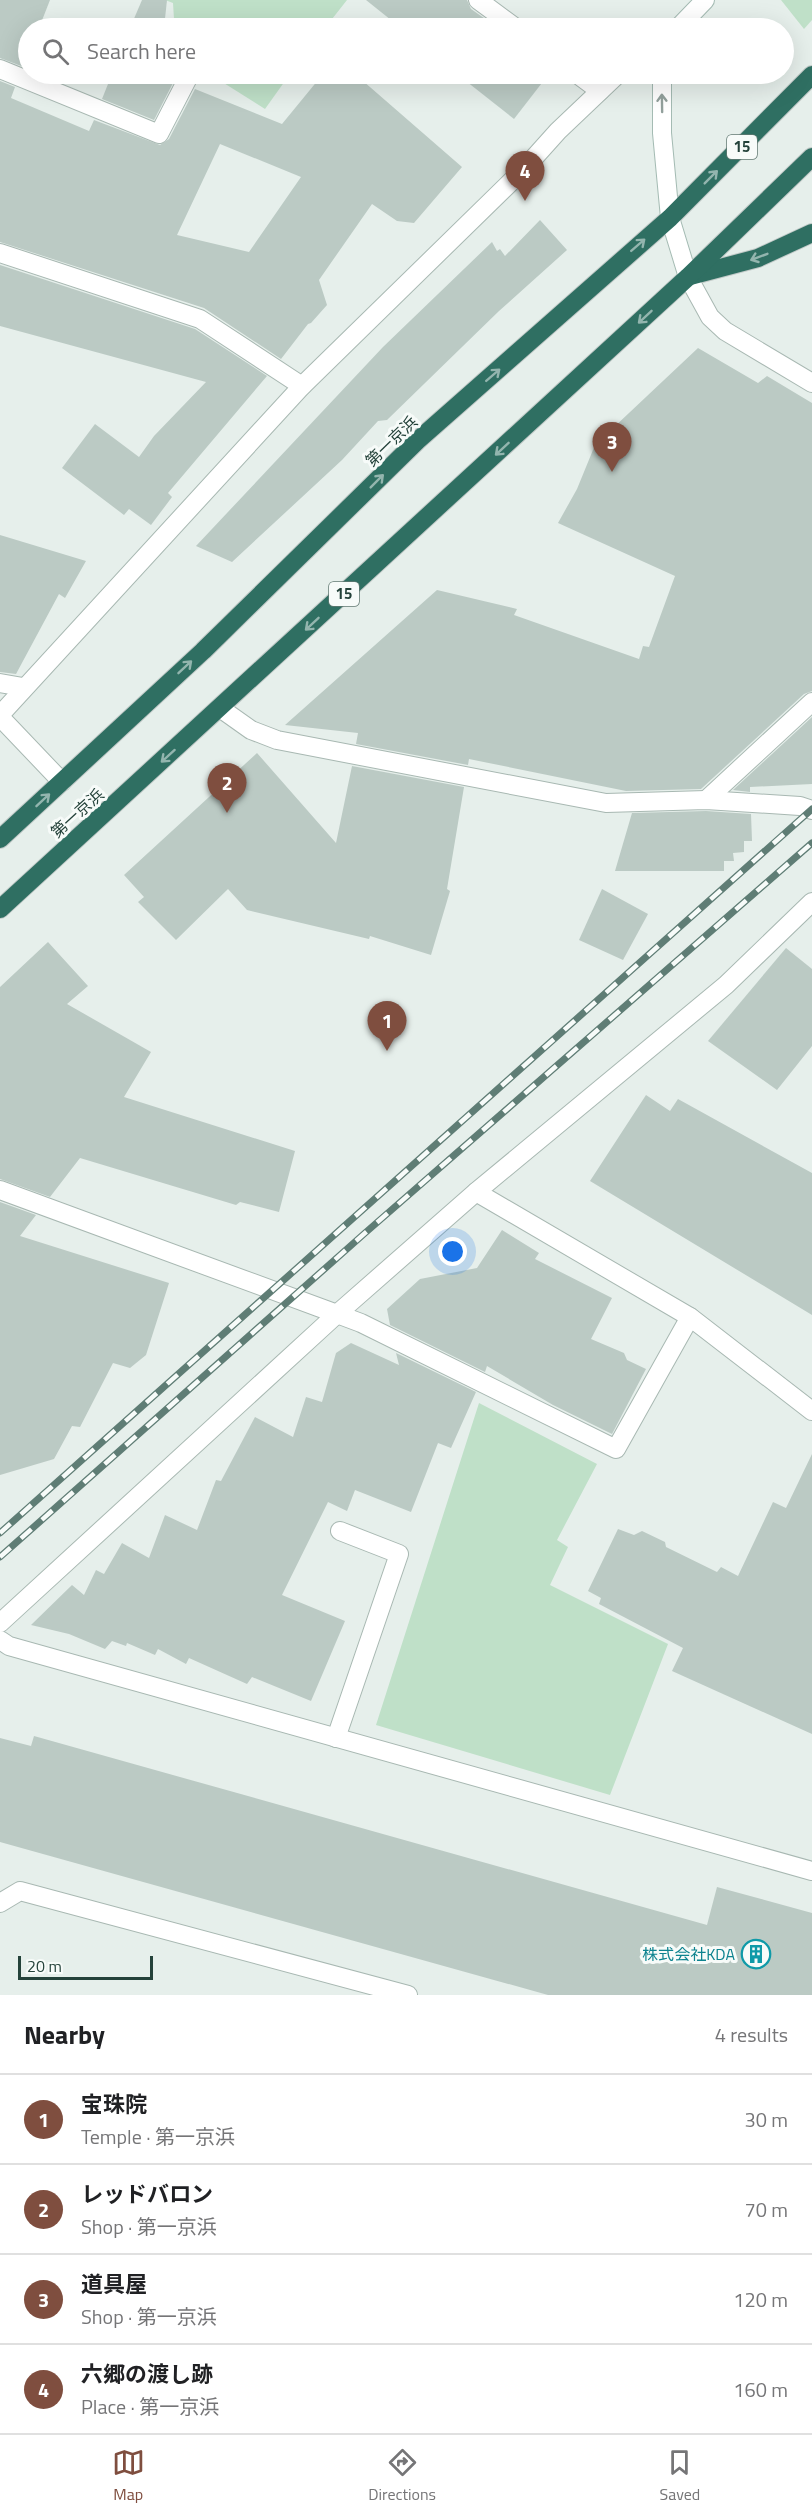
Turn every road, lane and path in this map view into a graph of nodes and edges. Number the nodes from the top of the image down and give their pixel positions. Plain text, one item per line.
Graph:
1 (478, 0) edge
2 (705, 0) edge
3 (502, 18) edge
4 (687, 18) edge
5 (0, 69) edge
6 (812, 75) edge
7 (18, 76) edge
8 (37, 84) edge
9 (185, 84) edge
10 (591, 84) edge
11 (607, 84) edge
12 (662, 84) edge
13 (600, 91) junction
14 (812, 157) edge
15 (670, 218) junction
16 (812, 233) edge
17 (0, 253) edge
18 (688, 277) junction
19 (812, 383) edge
20 (302, 386) junction
21 (0, 682) edge
22 (23, 687) junction
23 (812, 702) edge
24 (220, 708) junction
25 (0, 716) edge
26 (62, 782) junction
27 (706, 800) junction
28 (812, 810) edge
29 (0, 839) edge
30 (812, 902) edge
31 (0, 909) edge
32 (0, 1190) edge
33 (476, 1192) junction
34 (338, 1314) junction
35 (690, 1317) junction
36 (812, 1411) edge
37 (340, 1531) dead end
38 (0, 1623) edge
39 (0, 1640) edge
40 (336, 1738) junction
41 (812, 1871) edge
42 (0, 1903) edge
43 (408, 1995) edge

1 - 3 street
2 - 4 street
5 - 7 street
15 -> 6 highway, 第一京浜 / 15
8 - 9 street
10 - 13 street
11 - 13 street
15 -> 12 street
13 - 20 street
14 - 18 highway, 第一京浜 / 15
15 - 18 street
26 -> 15 highway, 第一京浜 / 15
16 -> 18 highway
17 - 20 street
18 - 19 street
18 -> 24 highway, 第一京浜 / 15
20 - 22 street
21 - 22 street
22 - 25 street
23 - 27 street
24 - 27 street
24 -> 31 highway, 第一京浜 / 15
25 - 26 street
29 -> 26 highway, 第一京浜 / 15
27 - 28 street
30 - 33 street
32 - 34 street
33 - 34 street
33 - 35 street
34 - 35 street
34 - 38 street
35 - 36 street
37 - 40 street
39 - 40 street
40 - 41 street
42 - 43 street

